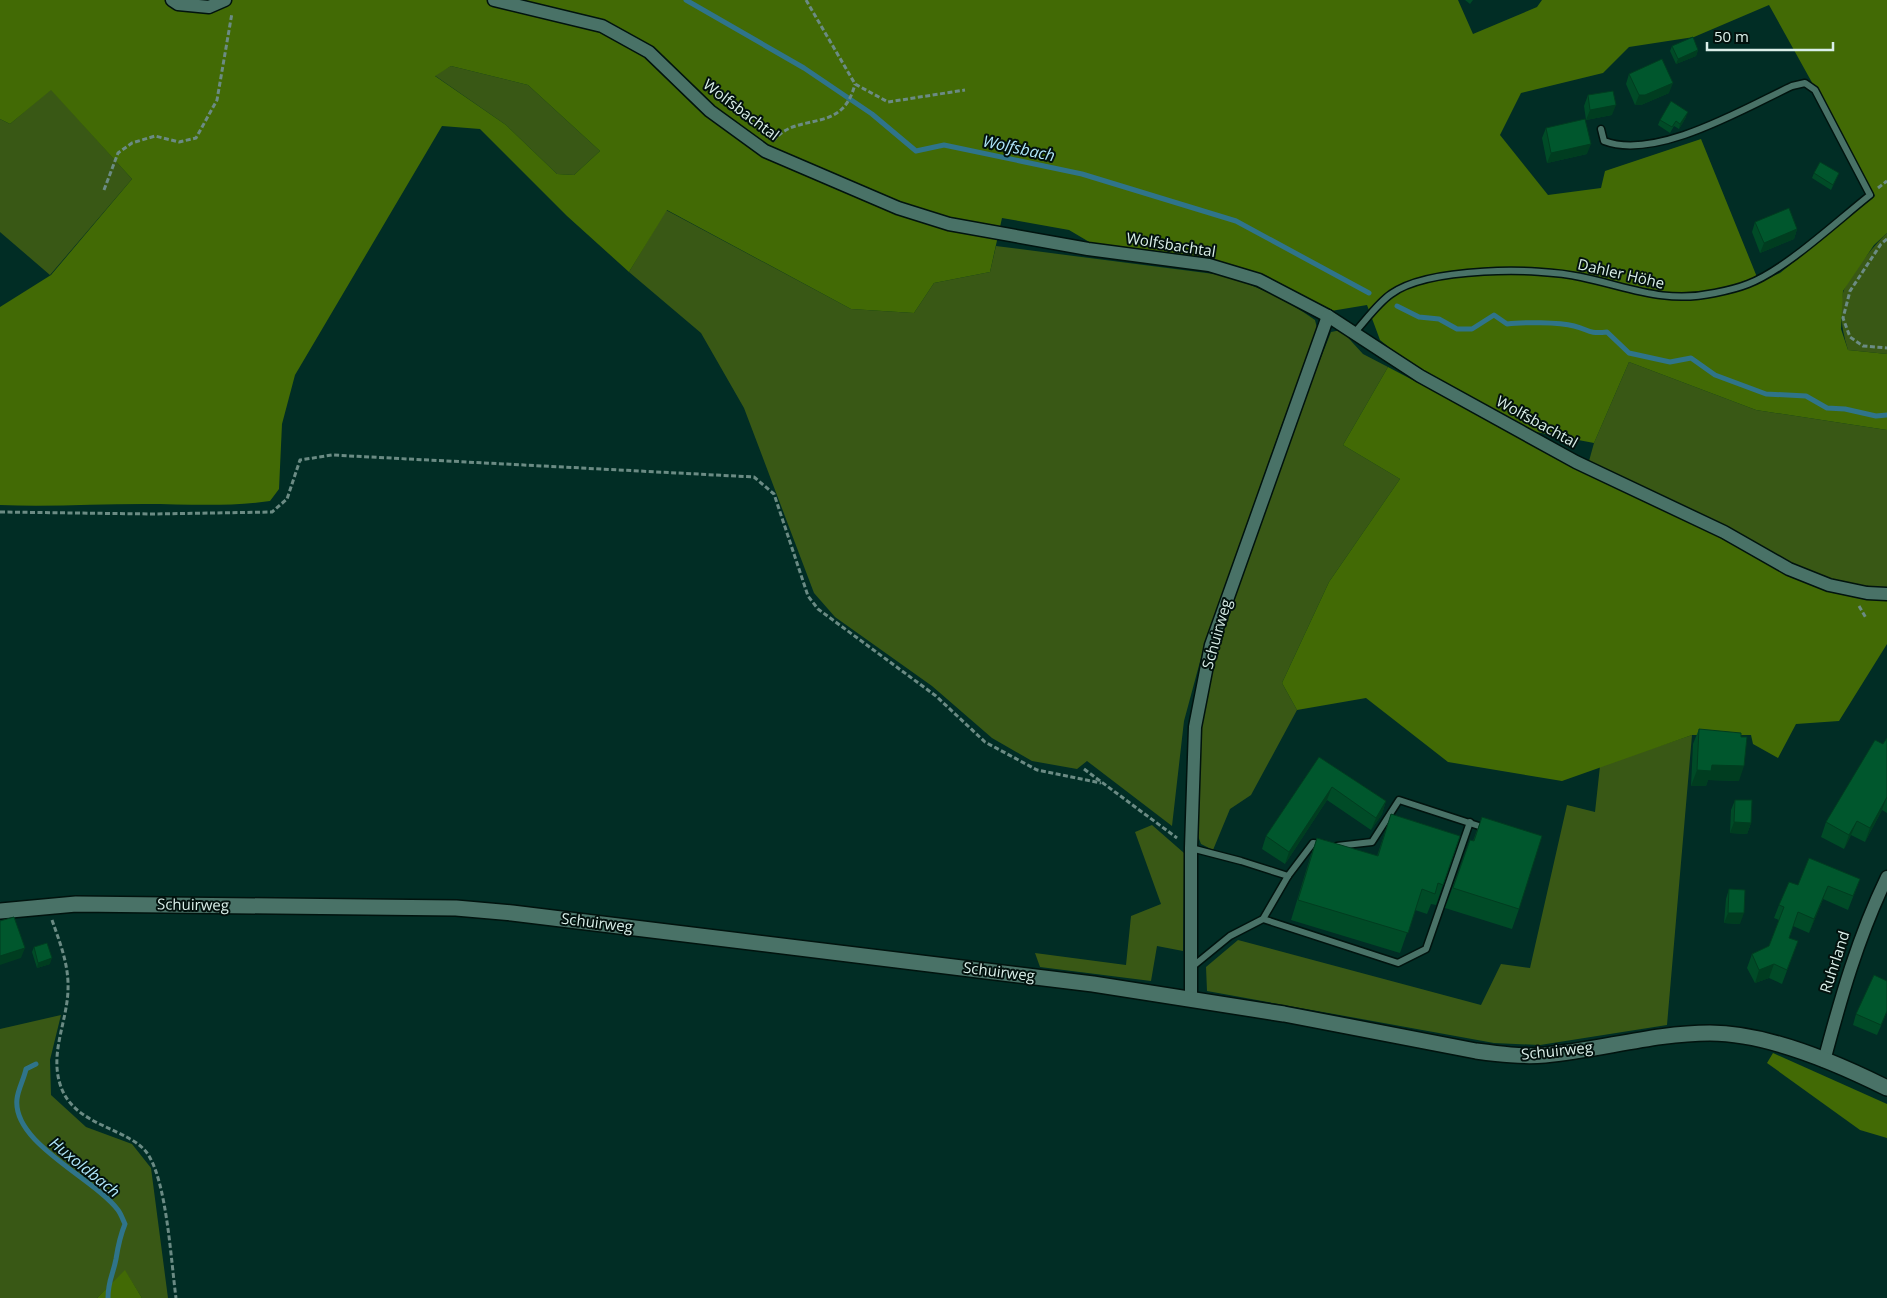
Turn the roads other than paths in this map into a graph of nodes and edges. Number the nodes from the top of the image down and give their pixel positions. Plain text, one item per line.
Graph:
1 (172, 0) edge
2 (494, 0) edge
3 (229, 4) edge
4 (1601, 129) dead end
5 (1328, 316) junction
6 (1354, 332) junction
7 (1887, 594) edge
8 (1470, 822) junction
9 (1496, 832) edge
10 (1190, 848) junction
11 (1288, 876) junction
12 (1887, 877) edge
13 (0, 911) edge
14 (1263, 919) junction
15 (1192, 967) junction
16 (1191, 998) junction
17 (1824, 1061) junction
18 (1887, 1088) edge

1 - 3 street
2 - 5 street, Wolfsbachtal
4 - 6 lane, Dahler Höhe
5 - 6 street, Wolfsbachtal
5 - 10 street, Schuirweg
6 - 7 street, Wolfsbachtal
8 - 9 lane
8 - 11 lane
8 - 14 lane
10 - 11 lane
10 - 15 street, Schuirweg
11 - 14 lane
12 - 17 street, Ruhrland
13 - 16 main road, Schuirweg
14 - 15 lane
15 - 16 street, Schuirweg
16 - 17 main road, Schuirweg
17 - 18 main road, Schuirweg

